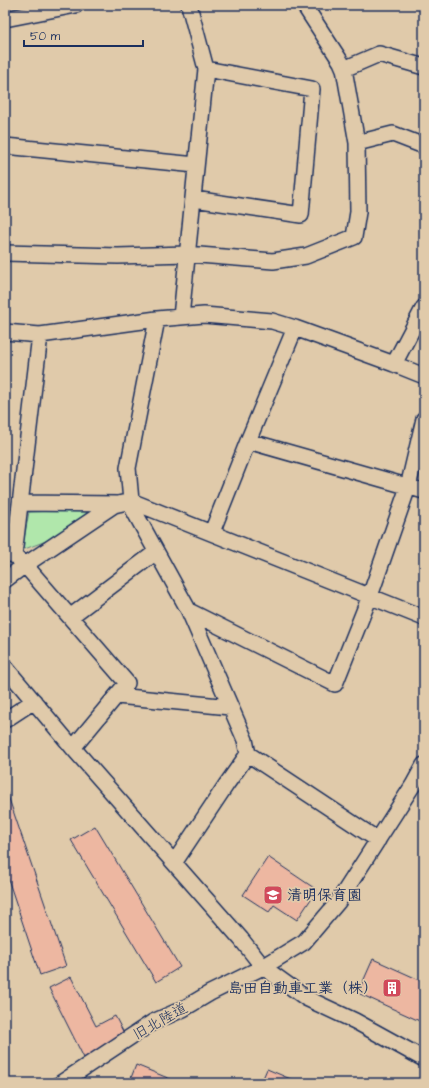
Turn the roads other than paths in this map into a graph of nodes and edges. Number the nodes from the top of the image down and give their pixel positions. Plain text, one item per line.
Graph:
1 (76, 5) edge
2 (189, 5) edge
3 (304, 5) edge
4 (5, 18) edge
5 (424, 67) edge
6 (206, 69) junction
7 (344, 70) junction
8 (357, 143) junction
9 (5, 146) edge
10 (424, 146) edge
11 (196, 165) junction
12 (194, 199) junction
13 (5, 253) edge
14 (187, 254) junction
15 (424, 307) edge
16 (181, 317) junction
17 (157, 319) junction
18 (295, 328) junction
19 (5, 332) edge
20 (40, 335) junction
21 (394, 364) junction
22 (424, 376) edge
23 (424, 419) edge
24 (248, 440) junction
25 (408, 487) junction
26 (424, 491) edge
27 (124, 502) junction
28 (21, 504) junction
29 (212, 532) junction
30 (156, 552) junction
31 (10, 554) edge
32 (25, 565) junction
33 (5, 580) edge
34 (370, 596) junction
35 (189, 611) junction
36 (70, 617) junction
37 (424, 618) edge
38 (5, 667) edge
39 (117, 696) junction
40 (34, 701) junction
41 (230, 707) junction
42 (5, 720) edge
43 (73, 748) junction
44 (248, 754) junction
45 (424, 765) edge
46 (378, 840) junction
47 (174, 864) junction
48 (263, 967) junction
49 (424, 1059) edge
50 (61, 1083) edge

1 - 4 street
2 - 6 street
3 - 7 street
5 - 7 street
6 - 11 street
6 - 12 street
7 - 8 street
8 - 10 street
8 - 14 street
9 - 11 street
11 - 12 street
12 - 14 street
13 - 14 street
14 - 16 street
15 - 21 street
16 - 17 street
16 - 18 street
17 - 20 street
17 - 27 street
18 - 21 street
18 - 24 street
19 - 20 street
20 - 28 street
21 - 22 street
23 - 25 street
24 - 25 street
24 - 29 street
25 - 26 street
25 - 34 street
27 - 28 street
27 - 29 street
27 - 30 street
27 - 32 street
28 - 31 street
29 - 34 street
30 - 35 street
30 - 36 street
31 - 32 street
32 - 33 street
32 - 36 street
34 - 35 street
34 - 37 street
35 - 41 street
36 - 39 street
38 - 40 street
39 - 41 street
39 - 43 street
40 - 42 street
40 - 43 street
41 - 44 street
43 - 47 street
44 - 46 street
44 - 47 street
45 - 46 street, 旧北陸道
46 - 48 street, 旧北陸道
47 - 48 street
48 - 49 street
48 - 50 street, 旧北陸道

